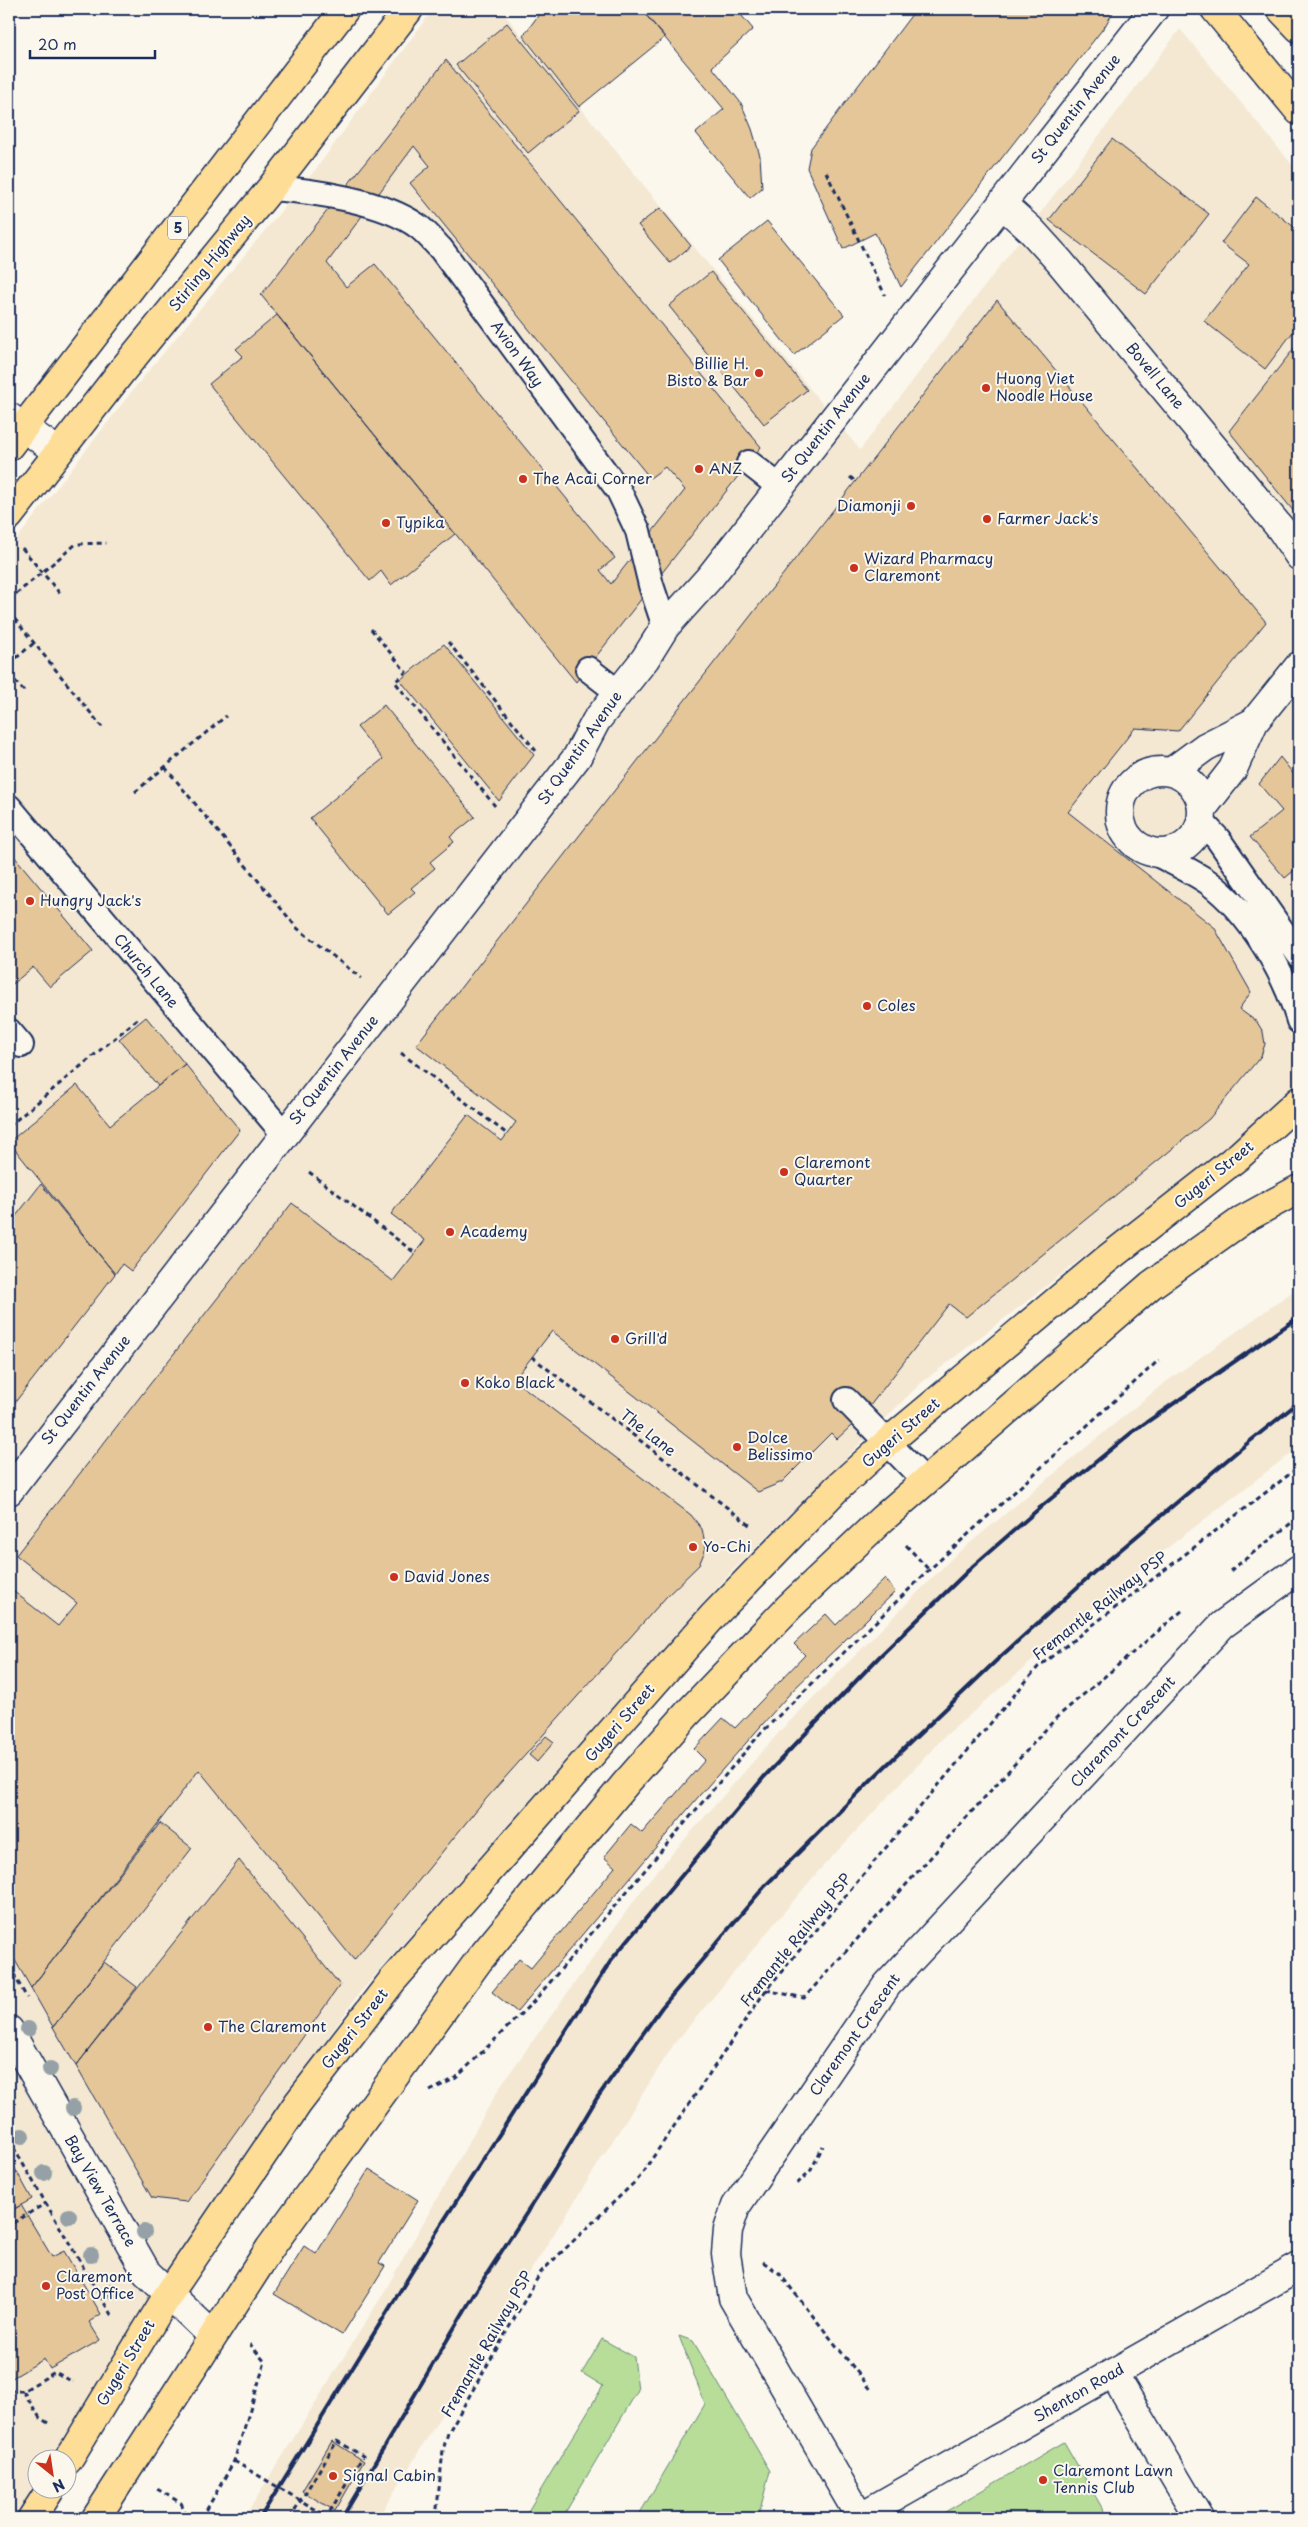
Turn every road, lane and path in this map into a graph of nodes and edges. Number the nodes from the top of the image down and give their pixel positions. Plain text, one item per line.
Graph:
1 (345, 9) edge
2 (409, 9) edge
3 (1154, 9) edge
4 (1214, 9) edge
5 (1282, 9) edge
6 (1299, 28) edge
7 (1299, 111) edge
8 (826, 172) dead end
9 (271, 188) junction
10 (1002, 204) junction
11 (886, 298) dead end
12 (14, 430) edge
13 (58, 452) junction
14 (749, 463) dead end
15 (850, 477) dead end
16 (856, 482) dead end
17 (780, 488) junction
18 (9, 516) edge
19 (106, 543) dead end
20 (21, 548) dead end
21 (1299, 556) edge
22 (42, 572) junction
23 (61, 595) dead end
24 (9, 600) edge
25 (9, 612) edge
26 (666, 627) junction
27 (371, 629) dead end
28 (448, 642) dead end
29 (34, 643) junction
30 (9, 664) edge
31 (1299, 666) edge
32 (588, 669) dead end
33 (9, 674) edge
34 (24, 691) dead end
35 (619, 693) junction
36 (226, 716) dead end
37 (1254, 722) junction
38 (102, 727) dead end
39 (541, 757) dead end
40 (165, 767) junction
41 (1171, 772) junction
42 (135, 792) dead end
43 (9, 807) edge
44 (499, 810) dead end
45 (1201, 815) junction
46 (1154, 853) junction
47 (1299, 955) edge
48 (364, 980) dead end
49 (147, 1011) dead end
50 (1299, 1021) edge
51 (401, 1053) dead end
52 (1299, 1101) edge
53 (9, 1126) edge
54 (284, 1134) junction
55 (507, 1134) dead end
56 (309, 1172) dead end
57 (1299, 1189) edge
58 (415, 1253) dead end
59 (532, 1357) dead end
60 (1159, 1360) dead end
61 (846, 1400) dead end
62 (888, 1442) junction
63 (1299, 1467) edge
64 (925, 1481) junction
65 (9, 1491) edge
66 (1299, 1517) edge
67 (751, 1526) dead end
68 (1299, 1569) edge
69 (1229, 1573) dead end
70 (1191, 1604) dead end
71 (766, 1990) junction
72 (9, 2030) edge
73 (428, 2092) dead end
74 (9, 2140) edge
75 (826, 2141) dead end
76 (791, 2190) dead end
77 (46, 2203) junction
78 (13, 2222) dead end
79 (761, 2260) dead end
80 (1299, 2267) edge
81 (168, 2295) junction
82 (117, 2325) dead end
83 (212, 2335) junction
84 (245, 2338) dead end
85 (1113, 2373) junction
86 (80, 2386) dead end
87 (9, 2391) edge
88 (24, 2391) junction
89 (872, 2391) dead end
90 (55, 2427) dead end
91 (74, 2450) edge
92 (234, 2461) junction
93 (152, 2486) dead end
94 (44, 2500) edge
95 (315, 2509) junction
96 (32, 2518) edge
97 (96, 2518) edge
98 (193, 2518) edge
99 (202, 2518) edge
100 (290, 2518) edge
101 (309, 2518) edge
102 (326, 2518) edge
103 (330, 2518) edge
104 (436, 2518) edge
105 (859, 2518) edge
106 (1199, 2518) edge

1 - 12 main road, 5
2 - 9 main road, Stirling Highway
3 - 10 street, St Quentin Avenue
4 - 7 main road
5 - 6 main road
8 - 11 path
9 - 13 main road, Stirling Highway
9 - 26 lane, Avion Way
10 - 17 street, St Quentin Avenue
10 - 21 street, Bovell Lane
12 - 13 street
13 - 18 main road, Stirling Highway
14 - 17 lane
15 - 16 path
17 - 26 street, St Quentin Avenue
19 - 22 path
20 - 22 path
22 - 23 path
22 - 24 path
25 - 29 path
26 - 35 street, St Quentin Avenue
27 - 44 path
28 - 39 path
29 - 30 path
29 - 38 path
31 - 37 street
32 - 35 lane
33 - 34 path
35 - 54 street, St Quentin Avenue
36 - 40 path
37 - 41 street
37 - 45 street
40 - 42 path
40 - 48 path
41 - 45 street
41 - 46 street
43 - 54 lane, Church Lane
45 - 46 street
45 - 47 lane
46 - 50 lane
49 - 53 path
51 - 55 path
52 - 62 main road, Gugeri Street
54 - 65 street, St Quentin Avenue
56 - 58 path
57 - 64 main road
59 - 67 path, The Lane
60 - 73 path
61 - 62 lane
62 - 64 lane
62 - 81 main road, Gugeri Street
63 - 71 path, Fremantle Railway PSP
64 - 83 main road
66 - 69 path
68 - 105 street, Claremont Crescent
70 - 71 path
71 - 104 path, Fremantle Railway PSP
72 - 81 street, Bay View Terrace
74 - 77 path
75 - 76 path
77 - 78 path
77 - 82 path
79 - 89 path
80 - 85 street, Shenton Road
81 - 83 street, Bay View Terrace
81 - 91 main road, Gugeri Street
83 - 97 main road
84 - 92 path
85 - 105 street, Shenton Road
85 - 106 street
86 - 88 path
87 - 88 path
88 - 90 path
92 - 95 path, bridge
92 - 99 path
93 - 98 path
94 - 96 main road
95 - 101 path
95 - 103 path, bridge
100 - 102 path

